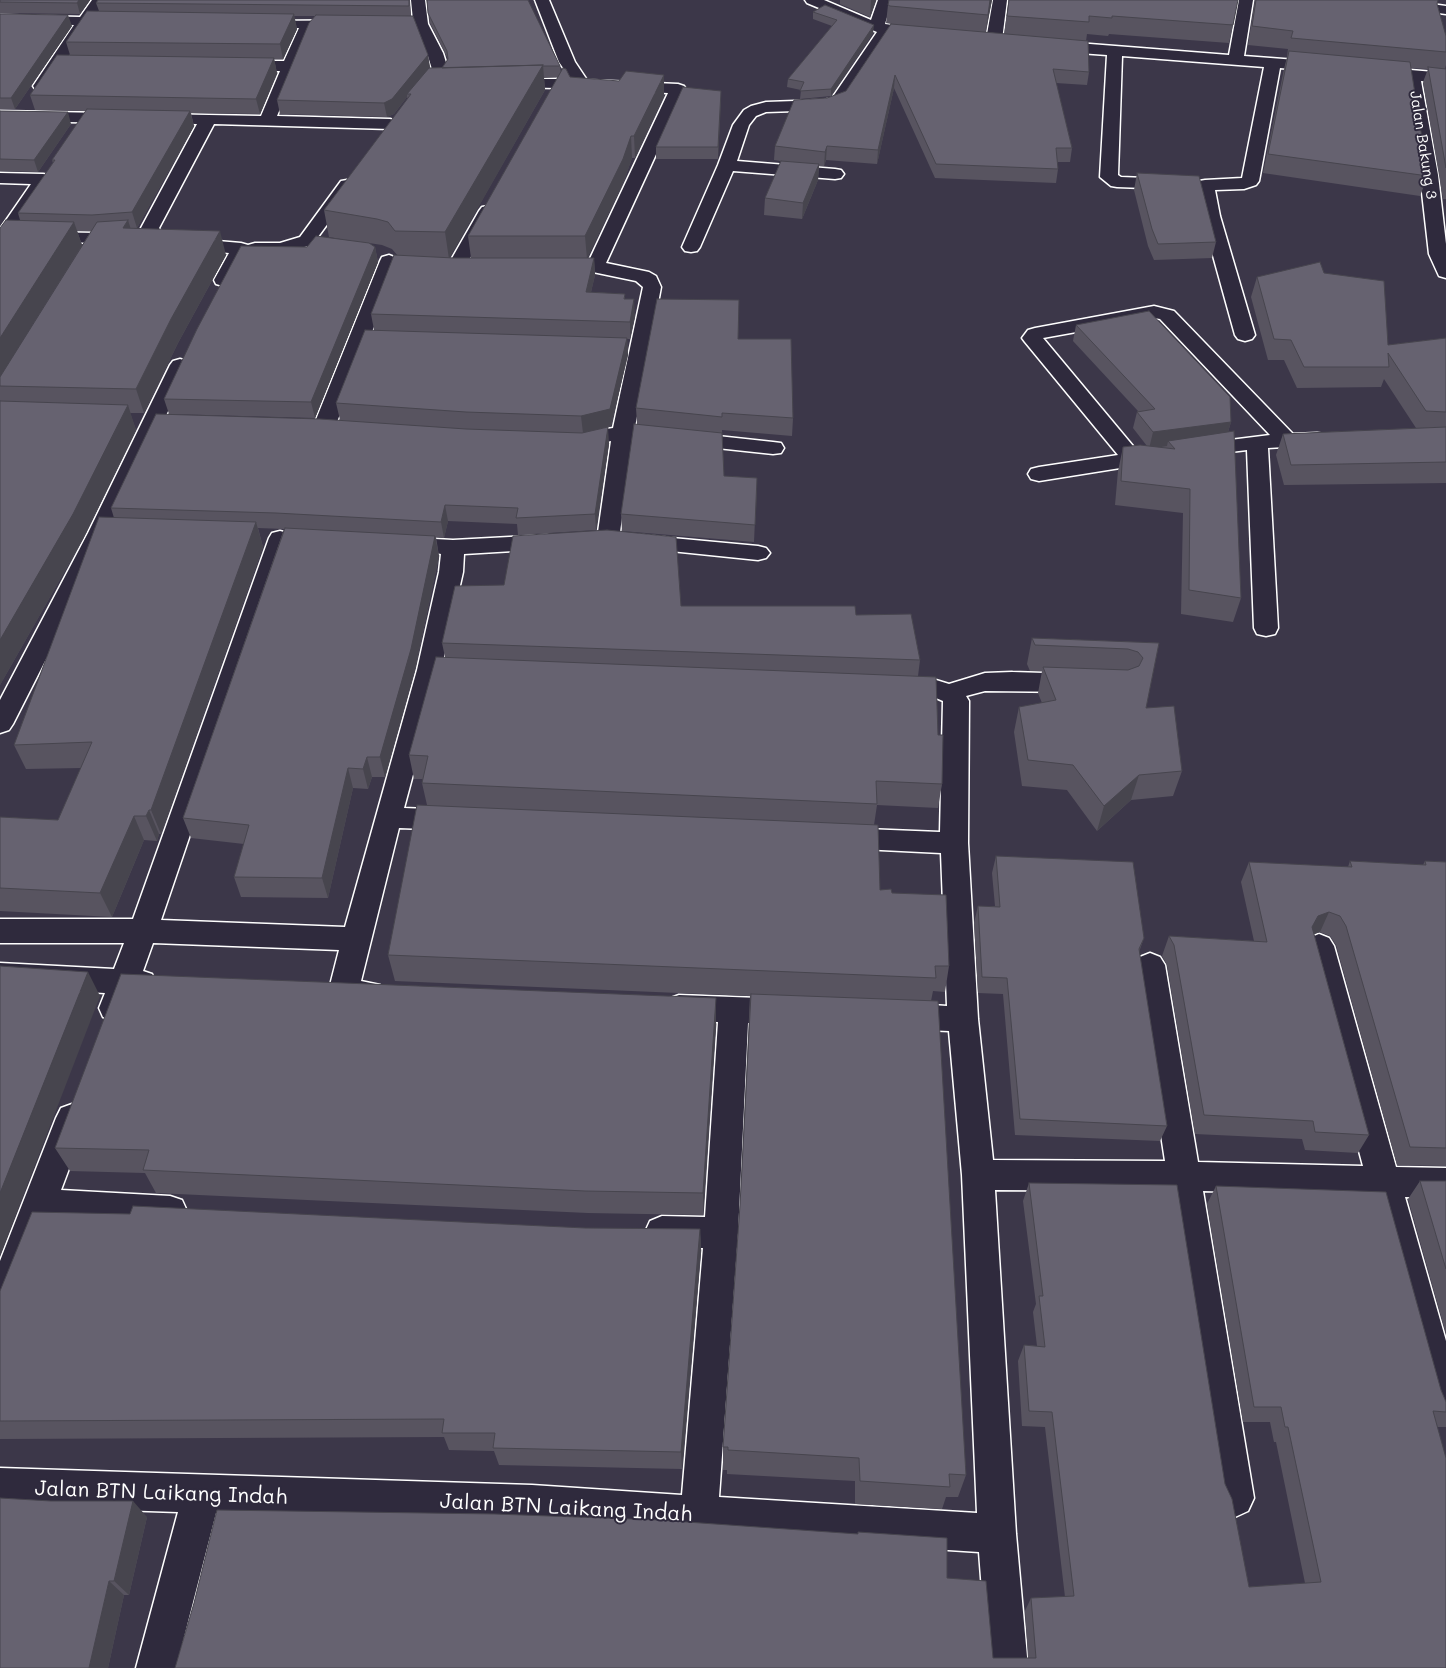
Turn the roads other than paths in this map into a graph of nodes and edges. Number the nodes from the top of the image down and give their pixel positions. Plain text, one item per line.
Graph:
1 (99, 0) edge
2 (418, 0) edge
3 (542, 0) edge
4 (812, 0) edge
5 (885, 0) edge
6 (1000, 0) edge
7 (1246, 0) edge
8 (1370, 0) edge
9 (1446, 10) edge
10 (0, 20) edge
11 (84, 22) junction
12 (134, 22) edge
13 (243, 24) edge
14 (313, 24) junction
15 (421, 24) junction
16 (880, 28) junction
17 (934, 34) edge
18 (1012, 42) edge
19 (1040, 45) edge
20 (1115, 51) junction
21 (1236, 60) junction
22 (1273, 62) junction
23 (55, 63) junction
24 (74, 64) edge
25 (221, 65) edge
26 (289, 66) junction
27 (1342, 68) edge
28 (1362, 70) edge
29 (1412, 75) junction
30 (1446, 78) edge
31 (559, 83) junction
32 (494, 84) edge
33 (582, 84) junction
34 (428, 86) junction
35 (447, 86) edge
36 (550, 100) edge
37 (0, 116) edge
38 (21, 116) junction
39 (208, 119) junction
40 (268, 119) junction
41 (54, 164) edge
42 (727, 165) junction
43 (355, 173) edge
44 (835, 174) dead end
45 (0, 178) edge
46 (43, 179) junction
47 (1204, 186) junction
48 (494, 200) edge
49 (2, 236) edge
50 (691, 247) dead end
51 (241, 248) junction
52 (86, 255) edge
53 (456, 267) junction
54 (476, 267) edge
55 (576, 267) edge
56 (596, 267) junction
57 (1446, 272) edge
58 (213, 301) edge
59 (1245, 335) dead end
60 (190, 344) edge
61 (324, 427) edge
62 (622, 432) junction
63 (1286, 439) junction
64 (554, 440) edge
65 (1336, 440) edge
66 (1257, 442) junction
67 (773, 448) dead end
68 (1133, 459) junction
69 (1039, 474) dead end
70 (280, 538) edge
71 (589, 540) junction
72 (415, 545) edge
73 (453, 548) junction
74 (758, 553) dead end
75 (1266, 628) dead end
76 (1101, 684) edge
77 (877, 687) edge
78 (951, 693) junction
79 (0, 724) edge
80 (388, 817) junction
81 (477, 821) edge
82 (815, 837) edge
83 (954, 843) junction
84 (144, 931) junction
85 (0, 932) edge
86 (357, 939) junction
87 (1320, 946) dead end
88 (1150, 965) dead end
89 (0, 975) edge
90 (124, 982) junction
91 (164, 984) edge
92 (392, 995) edge
93 (656, 1006) edge
94 (734, 1010) junction
95 (814, 1013) edge
96 (874, 1015) edge
97 (964, 1019) junction
98 (106, 1029) edge
99 (81, 1093) edge
100 (978, 1175) junction
101 (1183, 1176) junction
102 (1385, 1180) junction
103 (1446, 1183) edge
104 (39, 1204) junction
105 (198, 1212) edge
106 (635, 1232) edge
107 (721, 1233) junction
108 (0, 1306) edge
109 (1446, 1405) edge
110 (0, 1487) edge
111 (202, 1494) junction
112 (1235, 1498) dead end
113 (698, 1514) junction
114 (997, 1534) junction
115 (156, 1668) edge
116 (1008, 1668) edge

1 - 11 street
2 - 15 street
3 - 33 street
4 - 16 street
5 - 16 street
6 - 18 street
7 - 21 street
8 - 9 street
10 - 11 street
11 - 12 street
11 - 23 street
13 - 14 street
14 - 15 street
14 - 26 street
15 - 34 street
16 - 17 street
16 - 42 street
19 - 20 street
20 - 21 street
20 - 47 street
21 - 22 street
22 - 27 street
22 - 47 street
23 - 24 street
23 - 38 street
25 - 26 street
26 - 40 street
28 - 29 street
29 - 30 street
29 - 57 street, Jalan Bakung 3
31 - 32 street
31 - 33 street
31 - 36 street
33 - 56 street
34 - 35 street
34 - 40 street
37 - 38 street
38 - 39 street
39 - 40 street
39 - 51 street
41 - 46 street
42 - 44 street
42 - 50 street
43 - 51 street
45 - 46 street
46 - 49 street
47 - 59 street
48 - 53 street
49 - 52 street
51 - 58 street
53 - 54 street
53 - 61 street
55 - 56 street
56 - 62 street
60 - 79 street
62 - 64 street
62 - 67 street
62 - 71 street
63 - 65 street
63 - 66 street
63 - 68 street
66 - 68 street
66 - 75 street
68 - 69 street
70 - 84 street
71 - 73 street
71 - 74 street
72 - 73 street
73 - 80 street
76 - 78 street
77 - 78 street
78 - 83 street
80 - 81 street
80 - 86 street
82 - 83 street
83 - 97 street
84 - 85 street
84 - 86 street
84 - 90 street
86 - 92 street
87 - 102 street
88 - 101 street
89 - 90 street
90 - 91 street
90 - 98 street
93 - 94 street
94 - 95 street
94 - 107 street
96 - 97 street
97 - 100 street
99 - 104 street
100 - 101 street
100 - 114 street
101 - 102 street
101 - 112 street
102 - 103 street
102 - 109 street
104 - 105 street
104 - 108 street
106 - 107 street
107 - 113 street
110 - 111 street, Jalan BTN Laikang Indah
111 - 113 street, Jalan BTN Laikang Indah
111 - 115 street
113 - 114 street, Jalan BTN Laikang Indah
114 - 116 street

